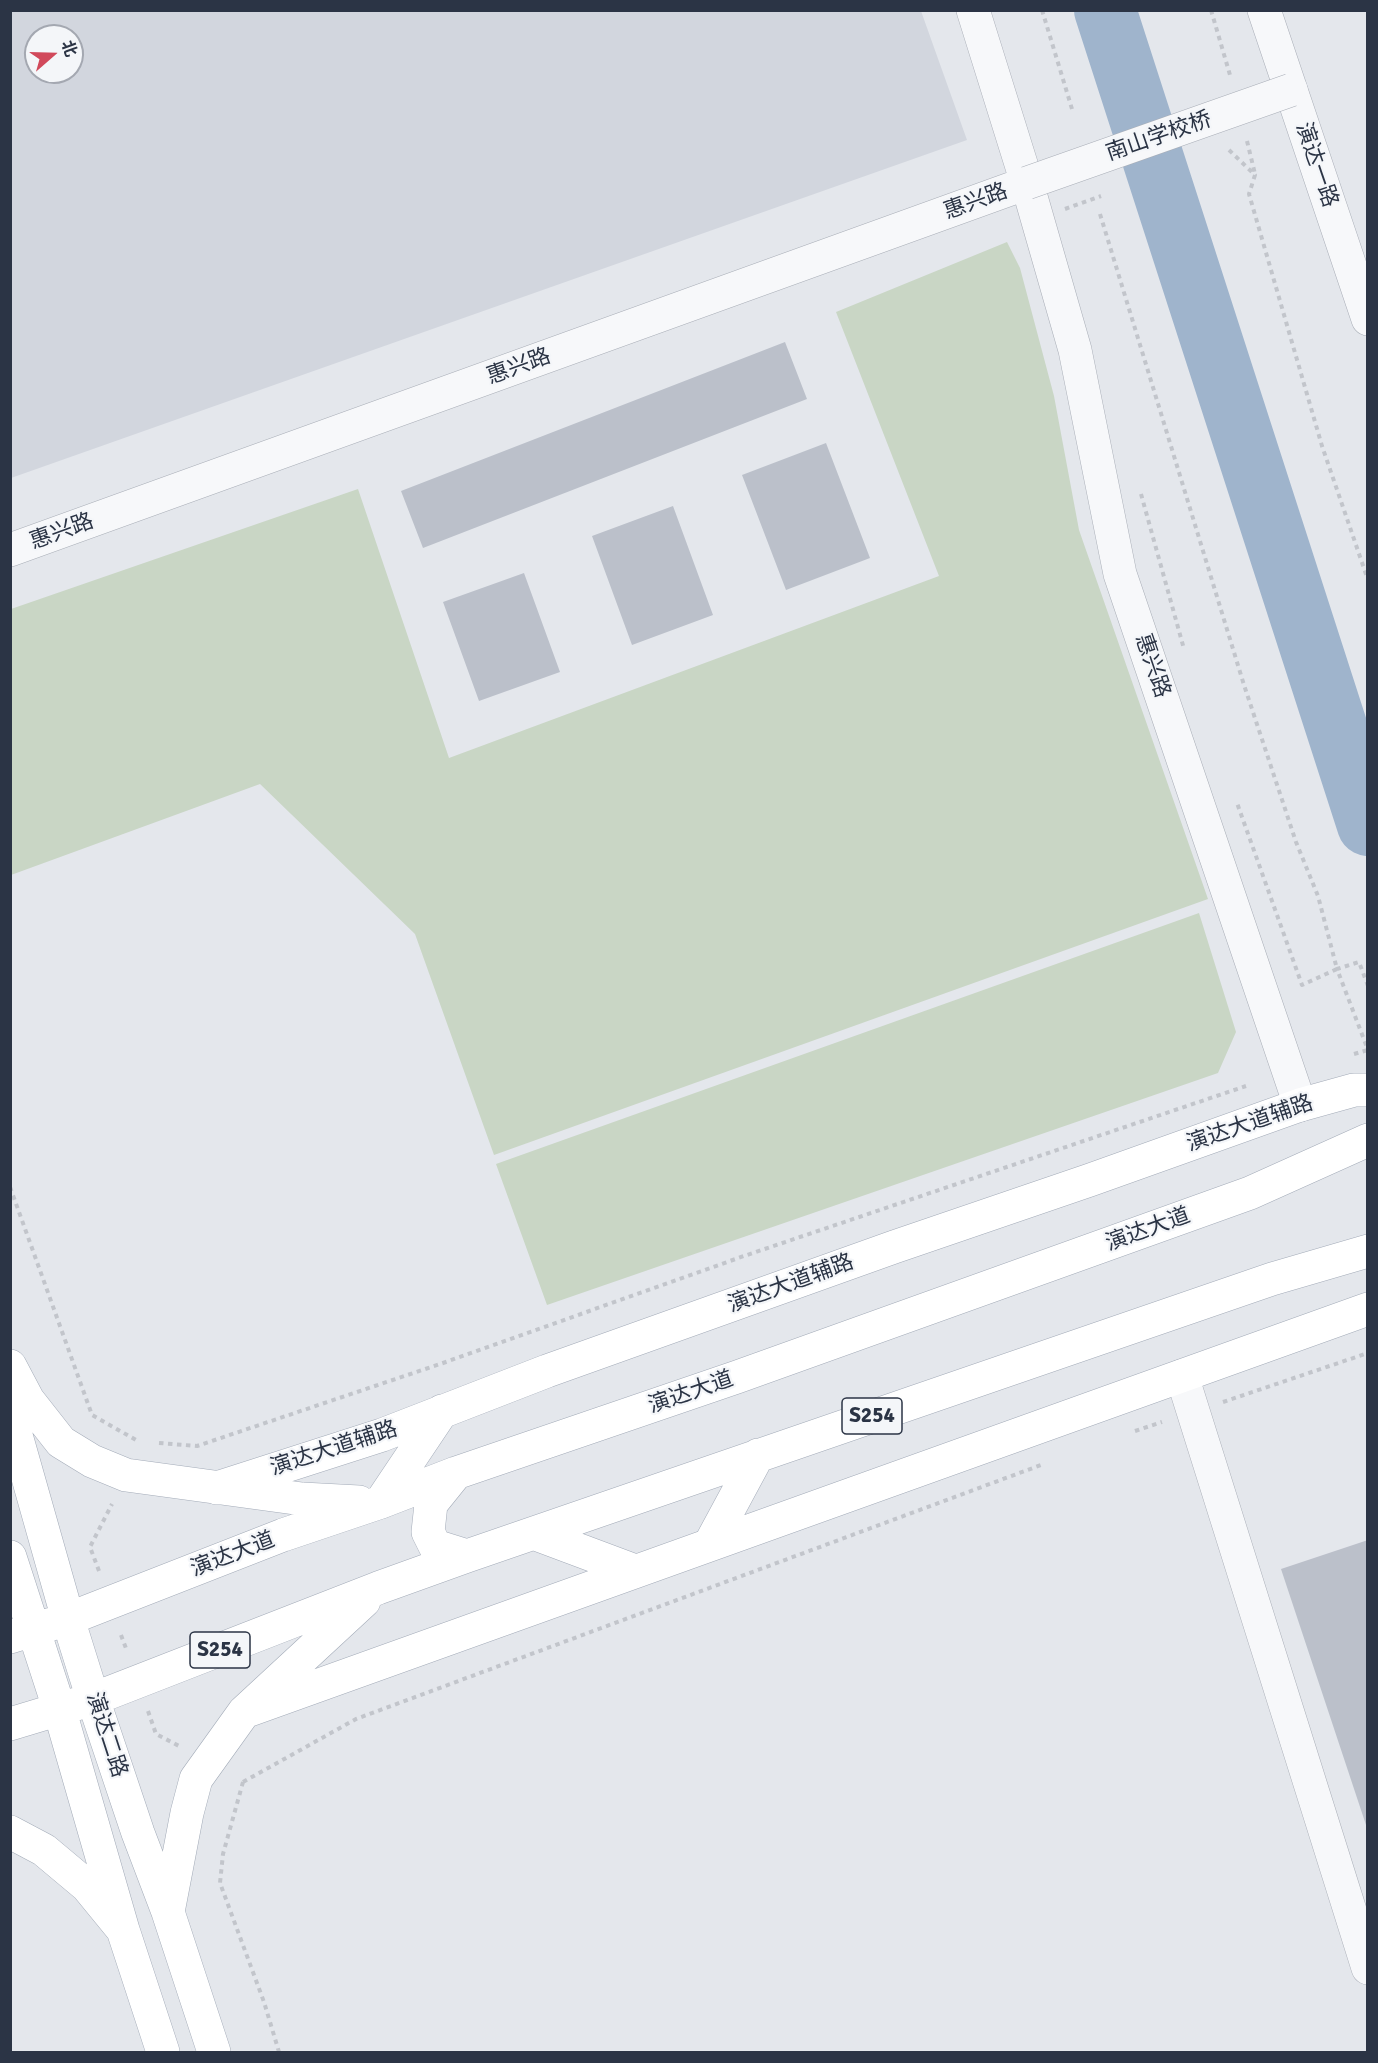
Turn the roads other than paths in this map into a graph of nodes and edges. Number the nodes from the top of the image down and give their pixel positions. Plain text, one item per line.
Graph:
1 (973, 10) edge
2 (1264, 10) edge
3 (1291, 90) junction
4 (1027, 183) junction
5 (1368, 319) edge
6 (10, 550) edge
7 (1368, 1090) edge
8 (1300, 1105) junction
9 (1368, 1140) edge
10 (1368, 1251) edge
11 (1368, 1309) edge
12 (10, 1366) edge
13 (1182, 1376) junction
14 (442, 1411) junction
15 (10, 1414) edge
16 (758, 1455) junction
17 (456, 1473) junction
18 (217, 1488) junction
19 (381, 1502) junction
20 (536, 1534) junction
21 (710, 1544) junction
22 (467, 1556) junction
23 (10, 1557) edge
24 (635, 1571) junction
25 (378, 1588) junction
26 (68, 1619) junction
27 (22, 1633) edge
28 (93, 1699) junction
29 (59, 1708) junction
30 (244, 1712) junction
31 (10, 1724) edge
32 (10, 1832) edge
33 (168, 1912) junction
34 (123, 1930) junction
35 (1368, 1968) edge
36 (162, 2049) edge
37 (214, 2052) edge

1 - 4 street, 惠兴路
2 - 3 street, 演达一路
3 - 4 street, 南山学校桥, bridge
3 - 5 street, 演达一路
4 - 6 street, 惠兴路
4 - 8 street, 惠兴路
7 - 8 main road, 演达大道辅路
8 - 14 main road, 演达大道辅路
9 - 17 main road, 演达大道
10 - 16 main road, S254
11 - 13 main road
12 - 18 main road
13 - 21 main road
13 - 35 street
14 - 18 main road, 演达大道辅路
14 - 19 main road
15 - 26 main road, 演达二路
16 - 20 main road, S254
16 - 21 main road
17 - 19 main road, 演达大道
17 - 22 main road
18 - 19 main road
19 - 26 main road, 演达大道
20 - 22 main road, S254
20 - 24 main road
21 - 24 main road
22 - 25 main road, S254
23 - 27 main road, 演达二路
24 - 30 main road
25 - 28 main road, S254
25 - 30 main road
26 - 27 main road, 演达大道
26 - 28 main road, 演达二路
27 - 29 main road, 演达二路
28 - 29 main road, S254
28 - 33 main road, 演达二路
29 - 31 main road, S254
29 - 34 main road, 演达二路
30 - 33 main road
32 - 34 main road
33 - 37 main road, 演达二路
34 - 36 main road, 演达二路

